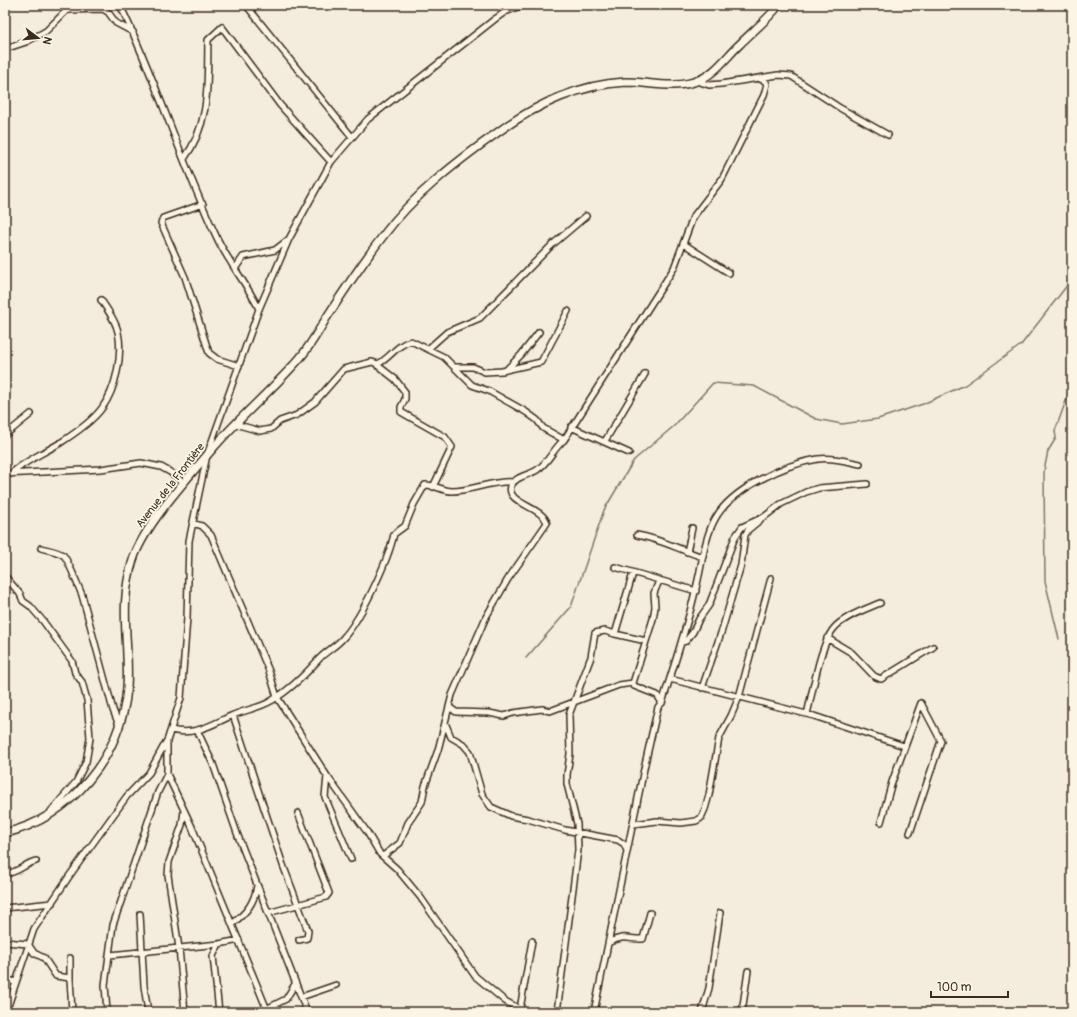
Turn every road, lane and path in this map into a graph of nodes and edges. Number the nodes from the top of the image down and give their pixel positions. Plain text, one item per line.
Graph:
1 (120, 5) edge
2 (246, 5) edge
3 (524, 5) edge
4 (778, 5) edge
5 (133, 32) junction
6 (5, 49) edge
7 (760, 78) junction
8 (697, 81) junction
9 (888, 135) dead end
10 (352, 137) junction
11 (184, 159) junction
12 (331, 162) junction
13 (203, 204) junction
14 (586, 216) dead end
15 (289, 239) junction
16 (684, 244) junction
17 (235, 269) junction
18 (729, 273) dead end
19 (101, 300) dead end
20 (259, 309) junction
21 (568, 311) dead end
22 (539, 332) dead end
23 (429, 348) junction
24 (377, 365) junction
25 (239, 366) junction
26 (456, 367) junction
27 (506, 370) junction
28 (645, 374) dead end
29 (31, 414) dead end
30 (235, 424) junction
31 (571, 427) junction
32 (5, 436) edge
33 (564, 440) junction
34 (605, 441) junction
35 (629, 453) dead end
36 (207, 455) junction
37 (860, 464) dead end
38 (7, 473) edge
39 (514, 482) junction
40 (184, 483) junction
41 (867, 484) dead end
42 (433, 487) junction
43 (764, 517) junction
44 (193, 523) junction
45 (692, 528) dead end
46 (637, 535) dead end
47 (41, 548) dead end
48 (687, 552) junction
49 (703, 557) junction
50 (615, 567) dead end
51 (633, 573) junction
52 (5, 576) edge
53 (771, 578) dead end
54 (659, 581) junction
55 (696, 591) junction
56 (880, 602) dead end
57 (615, 634) junction
58 (828, 638) junction
59 (646, 642) junction
60 (682, 642) junction
61 (933, 647) dead end
62 (670, 679) junction
63 (633, 684) junction
64 (702, 688) junction
65 (277, 697) junction
66 (739, 697) junction
67 (575, 700) junction
68 (662, 703) junction
69 (449, 708) junction
70 (807, 714) junction
71 (233, 715) junction
72 (446, 724) junction
73 (119, 726) junction
74 (171, 730) junction
75 (197, 730) junction
76 (167, 741) junction
77 (904, 746) junction
78 (167, 774) junction
79 (327, 776) junction
80 (184, 809) junction
81 (298, 813) dead end
82 (44, 817) junction
83 (881, 822) dead end
84 (634, 824) junction
85 (578, 832) junction
86 (910, 832) dead end
87 (5, 833) edge
88 (627, 851) junction
89 (383, 856) junction
90 (351, 859) dead end
91 (36, 861) dead end
92 (5, 874) edge
93 (257, 885) junction
94 (52, 903) junction
95 (297, 904) junction
96 (5, 908) edge
97 (650, 912) dead end
98 (268, 913) junction
99 (720, 913) dead end
100 (140, 914) dead end
101 (232, 924) junction
102 (239, 940) junction
103 (299, 940) dead end
104 (5, 942) edge
105 (532, 942) dead end
106 (610, 942) junction
107 (28, 944) junction
108 (219, 944) junction
109 (179, 948) junction
110 (142, 951) junction
111 (110, 956) junction
112 (70, 958) dead end
113 (748, 971) dead end
114 (70, 978) junction
115 (5, 979) edge
116 (15, 982) junction
117 (295, 984) junction
118 (336, 985) dead end
119 (301, 997) junction
120 (267, 1010) edge
121 (523, 1010) edge
122 (6, 1012) edge
123 (72, 1012) edge
124 (107, 1012) edge
125 (148, 1012) edge
126 (185, 1012) edge
127 (219, 1012) edge
128 (307, 1012) edge
129 (558, 1012) edge
130 (594, 1012) edge
131 (702, 1012) edge
132 (742, 1012) edge

1 - 5 street
2 - 10 street
3 - 10 street
4 - 8 street
5 - 6 street
5 - 11 street
7 - 8 street
7 - 9 street
7 - 16 street
8 - 30 street, Avenue de la Frontière
10 - 12 street
11 - 12 street
11 - 13 street
12 - 15 street
13 - 17 street
13 - 25 street
14 - 23 street
15 - 17 street
15 - 20 street
16 - 18 street
16 - 31 street
17 - 20 street
19 - 38 street
20 - 25 street
21 - 27 street
22 - 27 street
23 - 24 street
23 - 26 street
24 - 30 street
24 - 42 street
25 - 36 street
26 - 27 street
26 - 33 street
28 - 34 street
29 - 32 street
30 - 36 street, Avenue de la Frontière
31 - 33 street
31 - 34 street
33 - 39 street
34 - 35 street
36 - 40 street, Avenue de la Frontière
36 - 44 street
37 - 49 street
38 - 40 street
39 - 42 street
39 - 69 street
40 - 73 street, Avenue de la Frontière
41 - 43 street
42 - 65 street
43 - 60 street
43 - 64 street
44 - 65 street
44 - 74 street
45 - 48 street
46 - 48 street
47 - 73 street
48 - 49 street
49 - 55 street
50 - 51 street
51 - 54 street
51 - 57 street
52 - 82 street
53 - 66 street
54 - 55 street
54 - 59 street
55 - 60 street
56 - 58 street
57 - 59 street
57 - 67 street
58 - 61 street
58 - 70 street
59 - 63 street
60 - 62 street
62 - 64 street
62 - 68 street
63 - 67 street
63 - 68 street
64 - 66 street
65 - 71 street
65 - 79 street
66 - 70 street
66 - 84 street
67 - 69 street
67 - 85 street
68 - 84 street
69 - 72 street
70 - 77 street
71 - 75 street
71 - 95 street
72 - 85 street
72 - 89 street
73 - 82 street, Avenue de la Frontière
74 - 75 street
74 - 76 street
75 - 93 street
76 - 78 street
76 - 94 street
77 - 83 street
77 - 86 street
78 - 80 street
78 - 111 street
79 - 89 street
79 - 90 street
80 - 101 street
80 - 109 street
81 - 95 street
82 - 87 street, Avenue de la Frontière
84 - 88 street
85 - 88 street
85 - 129 street
88 - 106 street
89 - 121 street
91 - 92 street
93 - 98 street
93 - 101 street
94 - 96 street
94 - 107 street
95 - 98 street
95 - 103 street
97 - 106 street
98 - 117 street
99 - 131 street
100 - 110 street
101 - 102 street
102 - 108 street
102 - 120 street
104 - 107 street
105 - 121 street
106 - 130 street
107 - 114 street
107 - 116 street
108 - 109 street
108 - 127 street
109 - 110 street
109 - 126 street
110 - 111 street
110 - 125 street
111 - 124 street
112 - 114 street
113 - 132 street
114 - 123 street
115 - 116 street
116 - 122 street
117 - 119 street
117 - 120 street
118 - 119 street
119 - 128 street

